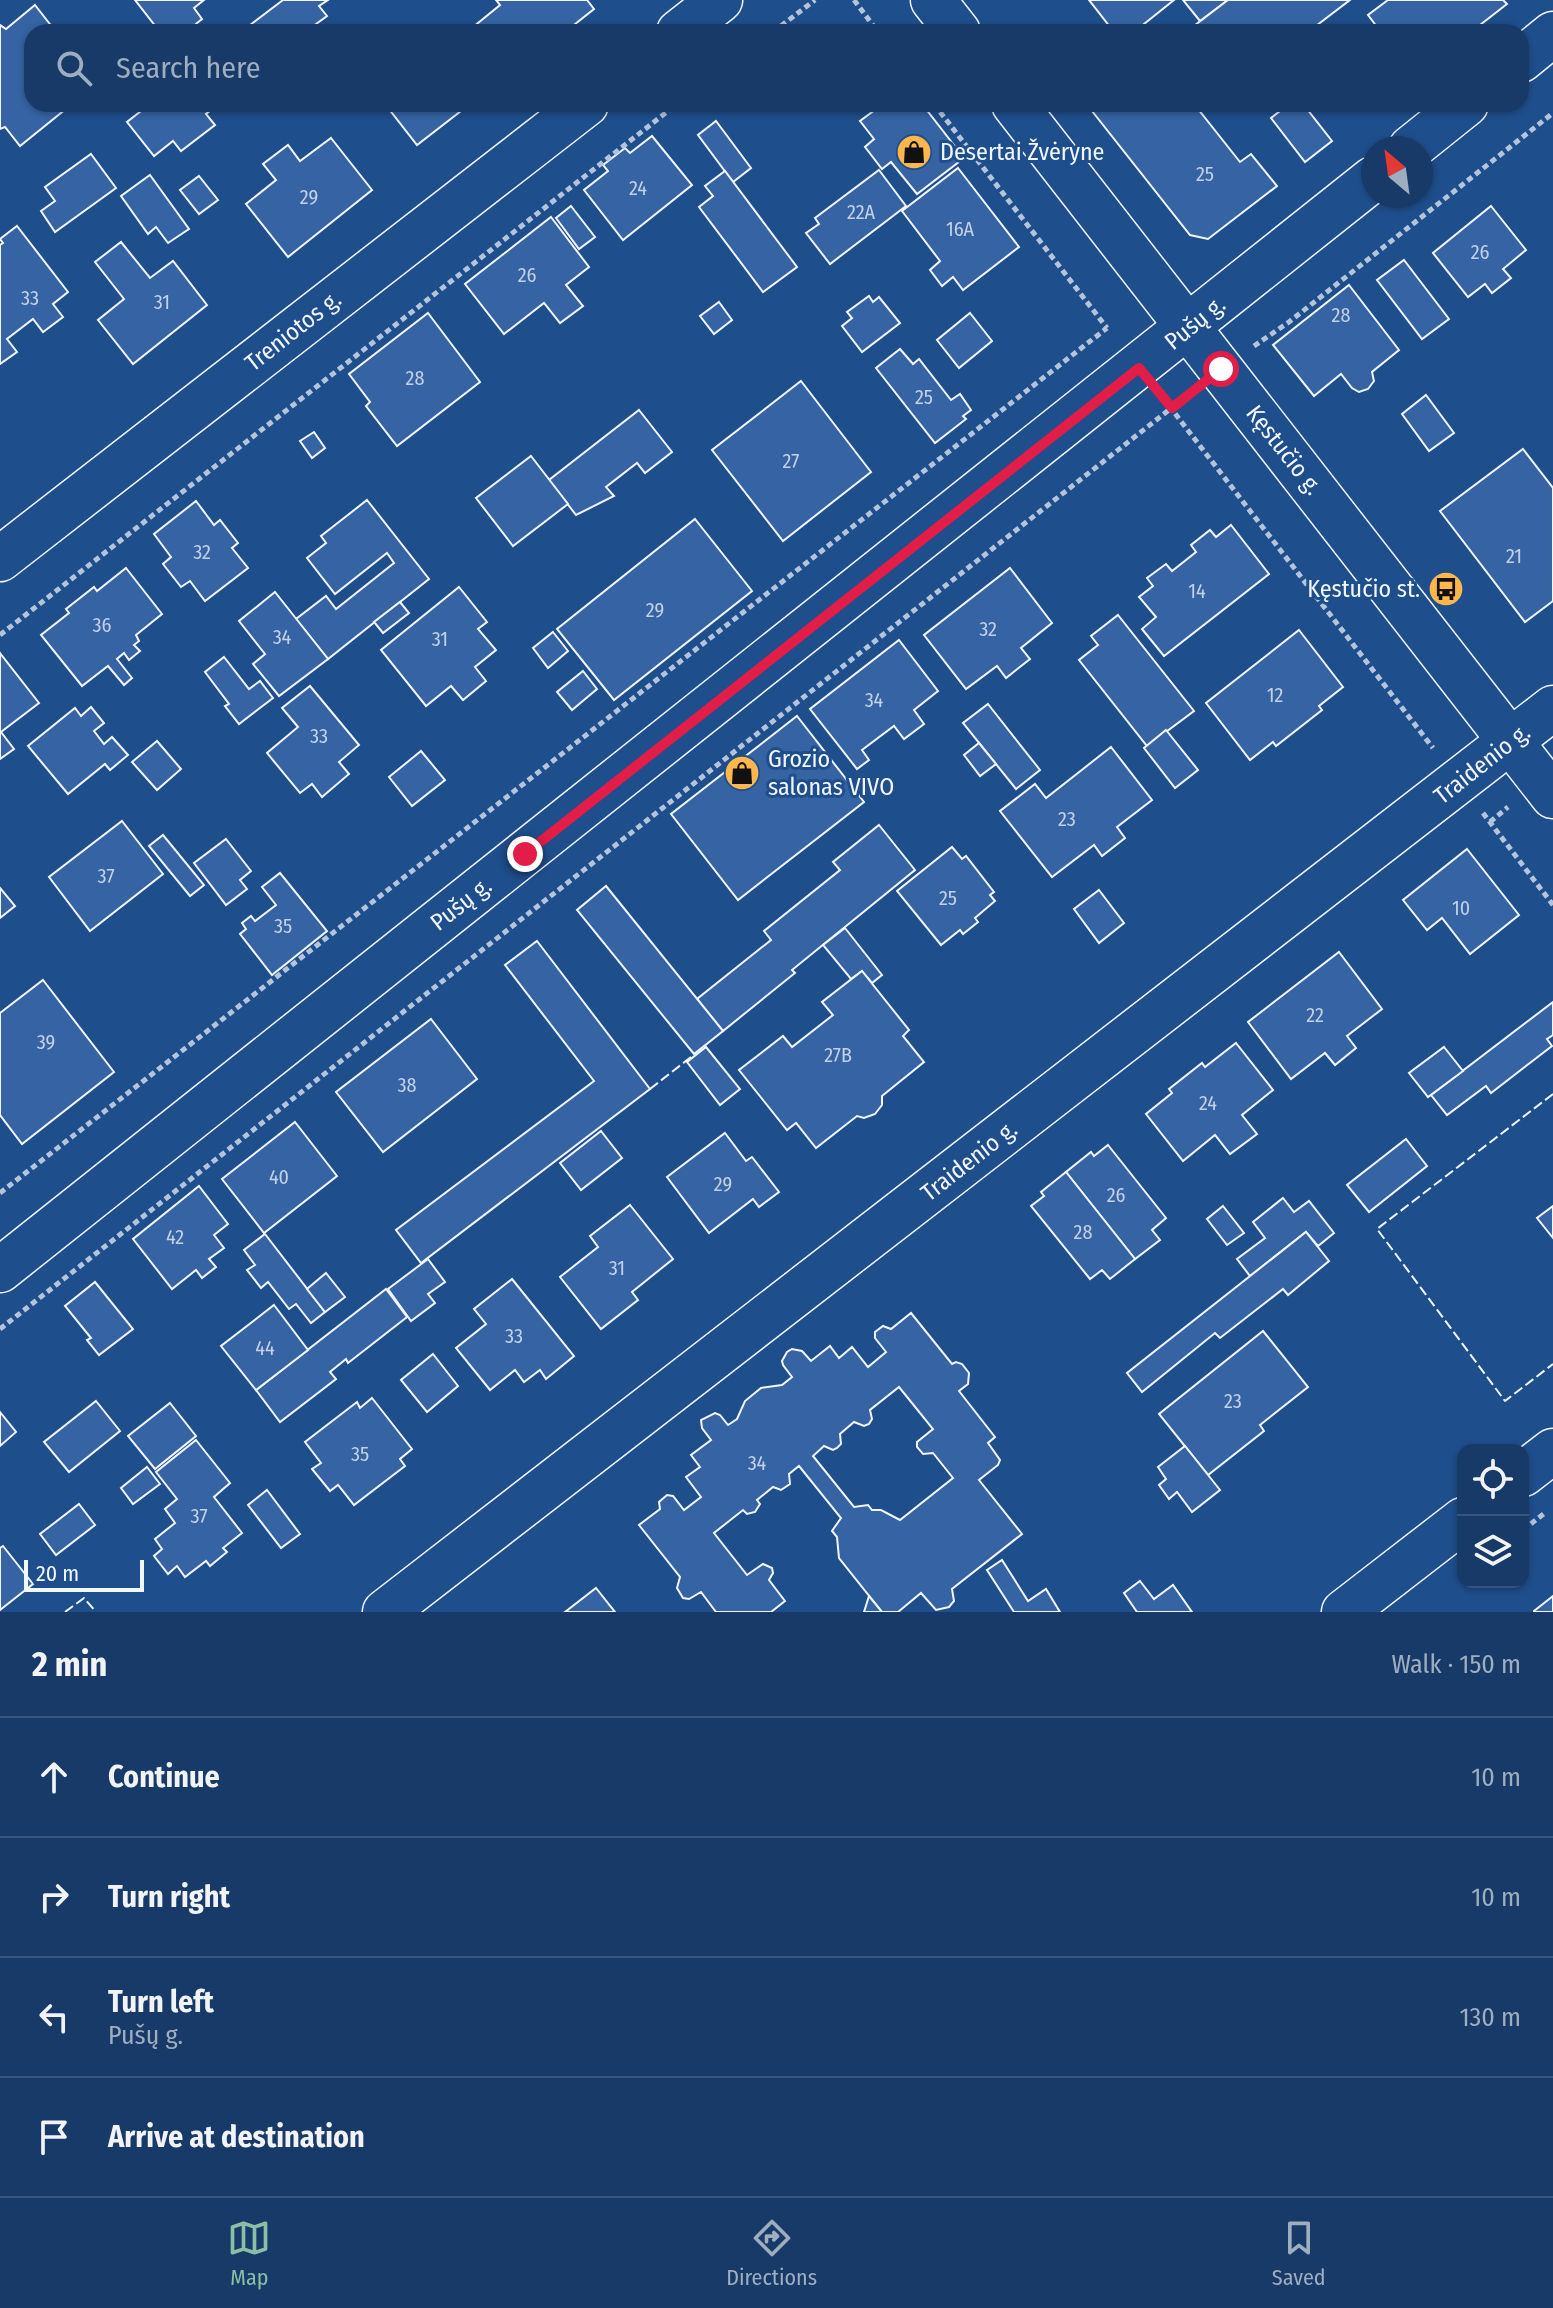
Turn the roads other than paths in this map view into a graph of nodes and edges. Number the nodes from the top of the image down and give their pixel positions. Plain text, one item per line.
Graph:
1 (720, 0) edge
2 (933, 0) edge
3 (689, 24) edge
4 (952, 24) edge
5 (1553, 34) edge
6 (1529, 54) edge
7 (576, 112) edge
8 (1020, 112) edge
9 (1456, 112) edge
10 (1426, 136) edge
11 (1361, 189) edge
12 (1189, 328) junction
13 (0, 559) edge
14 (1553, 708) edge
15 (1510, 742) junction
16 (1553, 796) edge
17 (0, 1270) edge
18 (1553, 1451) edge
19 (1529, 1469) edge
20 (1457, 1525) edge
21 (385, 1612) edge
22 (1344, 1612) edge

1 - 3 street
2 - 4 street
5 - 6 street
7 - 13 street, Treniotos g.
8 - 12 street, Kęstučio g.
9 - 10 street
11 - 12 street, Pušų g.
12 - 15 street, Kęstučio g.
12 - 17 street, Pušų g.
14 - 15 street, Traidenio g.
15 - 16 street, Kęstučio g.
15 - 21 street, Traidenio g.
18 - 19 street
20 - 22 street

